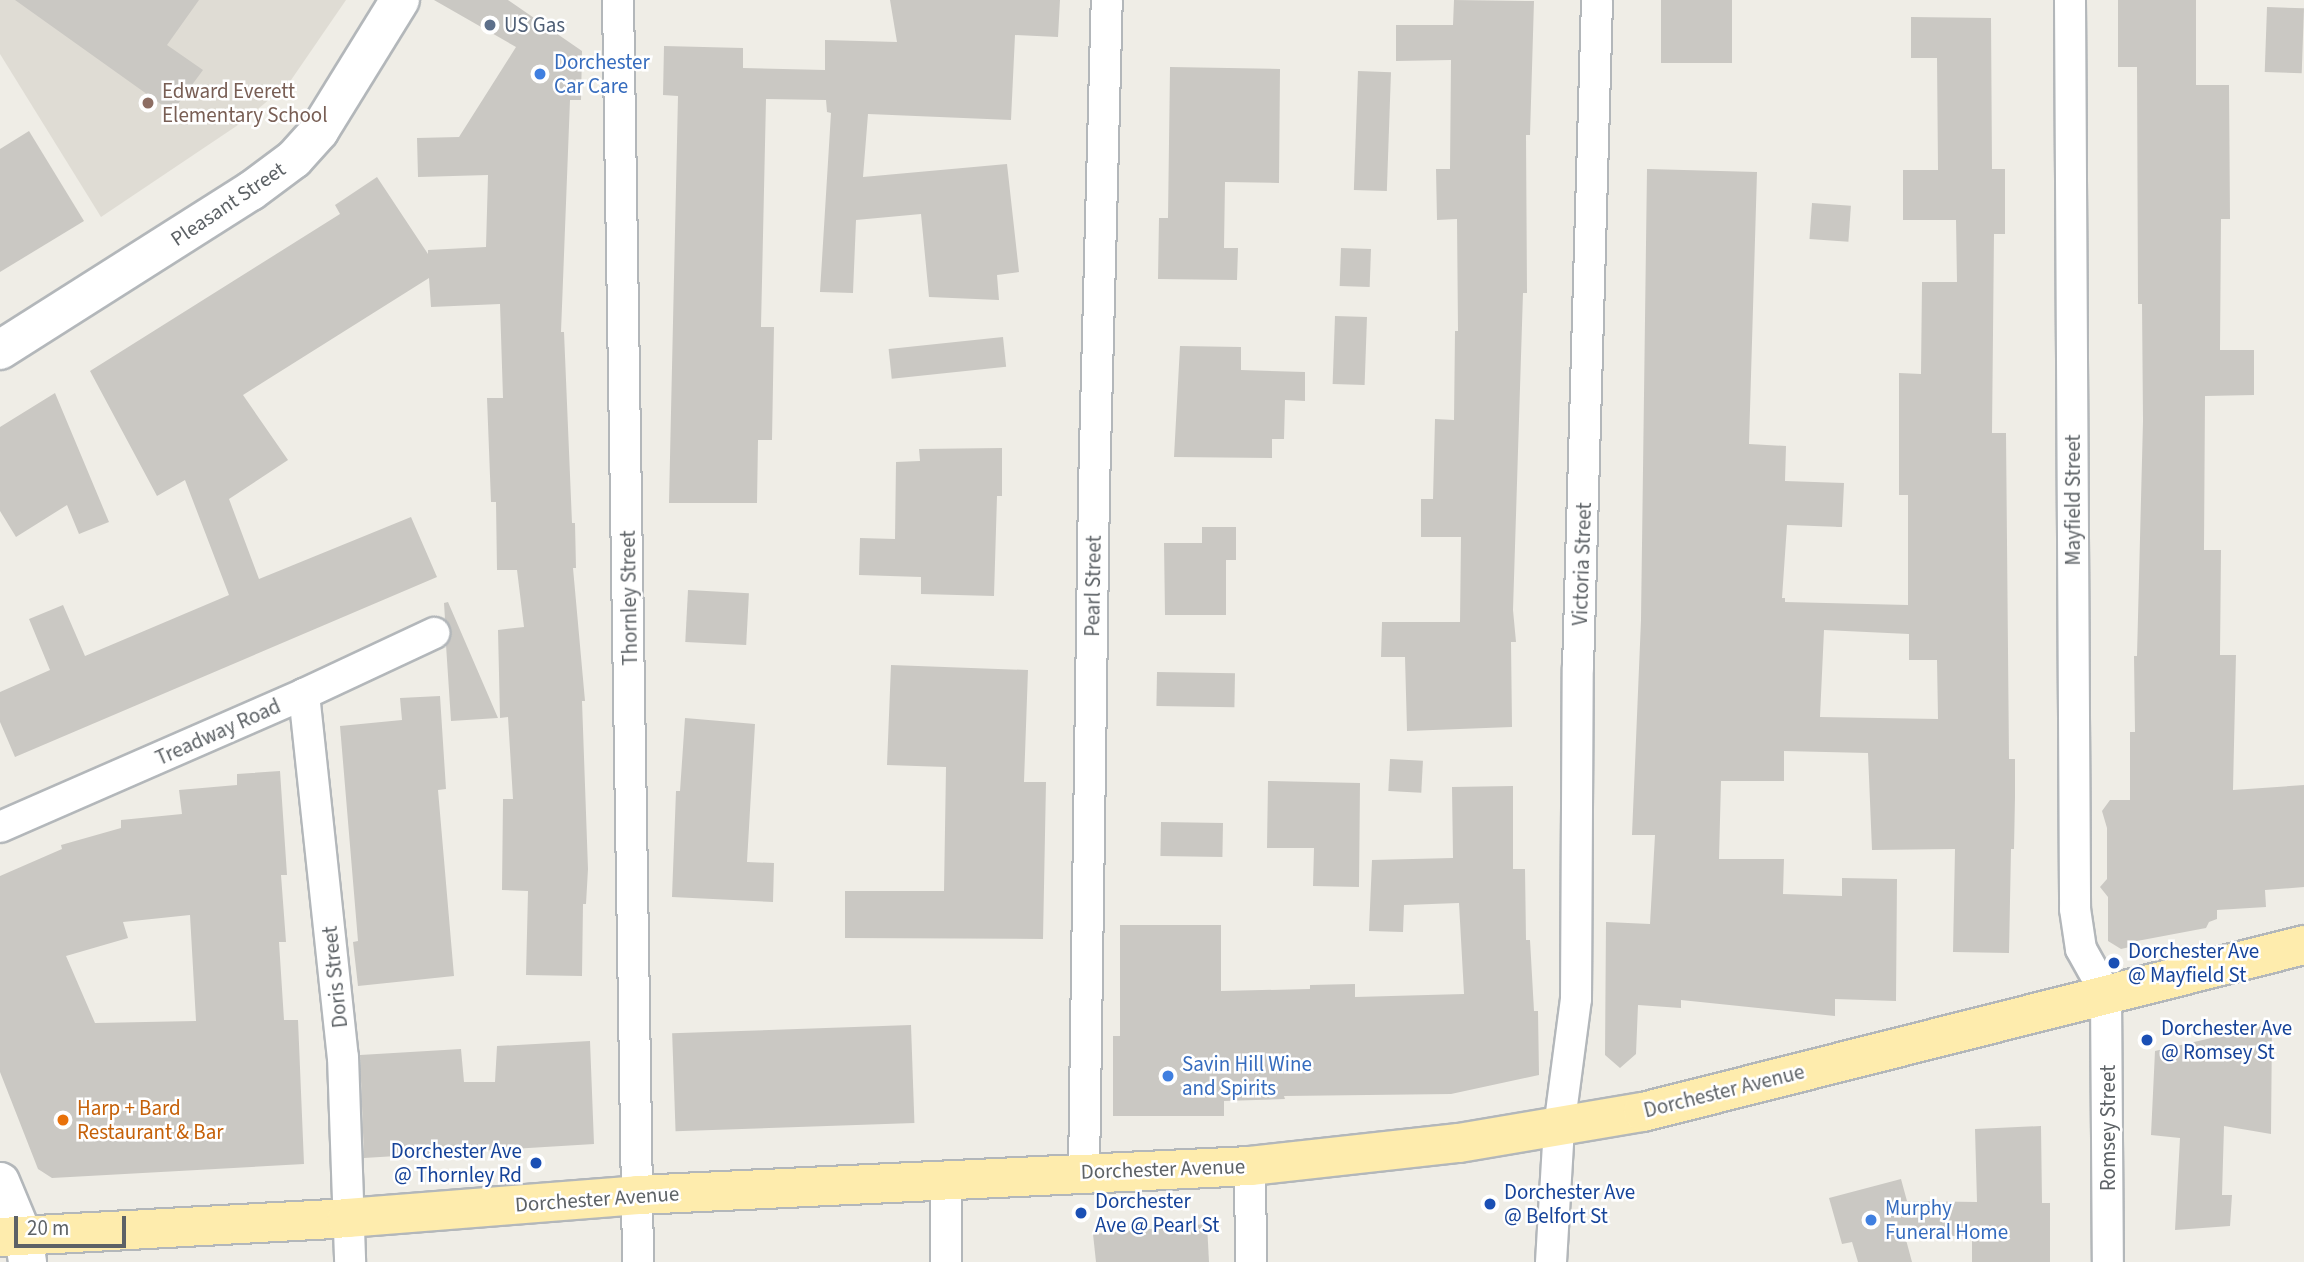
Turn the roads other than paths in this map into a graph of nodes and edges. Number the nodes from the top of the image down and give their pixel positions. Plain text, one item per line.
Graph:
1 (400, 0) edge
2 (618, 0) edge
3 (1107, 0) edge
4 (1597, 0) edge
5 (2070, 0) edge
6 (0, 350) edge
7 (434, 633) dead end
8 (304, 694) junction
9 (0, 827) edge
10 (2304, 945) edge
11 (2106, 994) junction
12 (1559, 1128) junction
13 (1250, 1166) junction
14 (1084, 1171) junction
15 (946, 1180) junction
16 (0, 1181) edge
17 (638, 1195) junction
18 (347, 1218) junction
19 (17, 1245) edge
20 (350, 1262) edge
21 (638, 1262) edge
22 (946, 1262) edge
23 (1251, 1262) edge
24 (1551, 1262) edge
25 (2108, 1262) edge

1 - 6 main road, Pleasant Street
2 - 17 street, Thornley Street
3 - 14 street, Pearl Street
4 - 12 street, Victoria Street
5 - 11 street, Mayfield Street
7 - 8 street, Treadway Road
8 - 9 street, Treadway Road
8 - 18 street, Doris Street
10 - 11 main road, Dorchester Avenue
11 - 12 main road, Dorchester Avenue
11 - 25 street, Romsey Street
12 - 13 main road, Dorchester Avenue
12 - 24 street, Victoria Street
13 - 14 main road, Dorchester Avenue
13 - 23 street
14 - 15 main road, Dorchester Avenue
15 - 17 main road, Dorchester Avenue
15 - 22 street
16 - 19 street
17 - 18 main road, Dorchester Avenue
17 - 21 street, Thornley Street
18 - 19 main road, Dorchester Avenue
18 - 20 street, Doris Street

